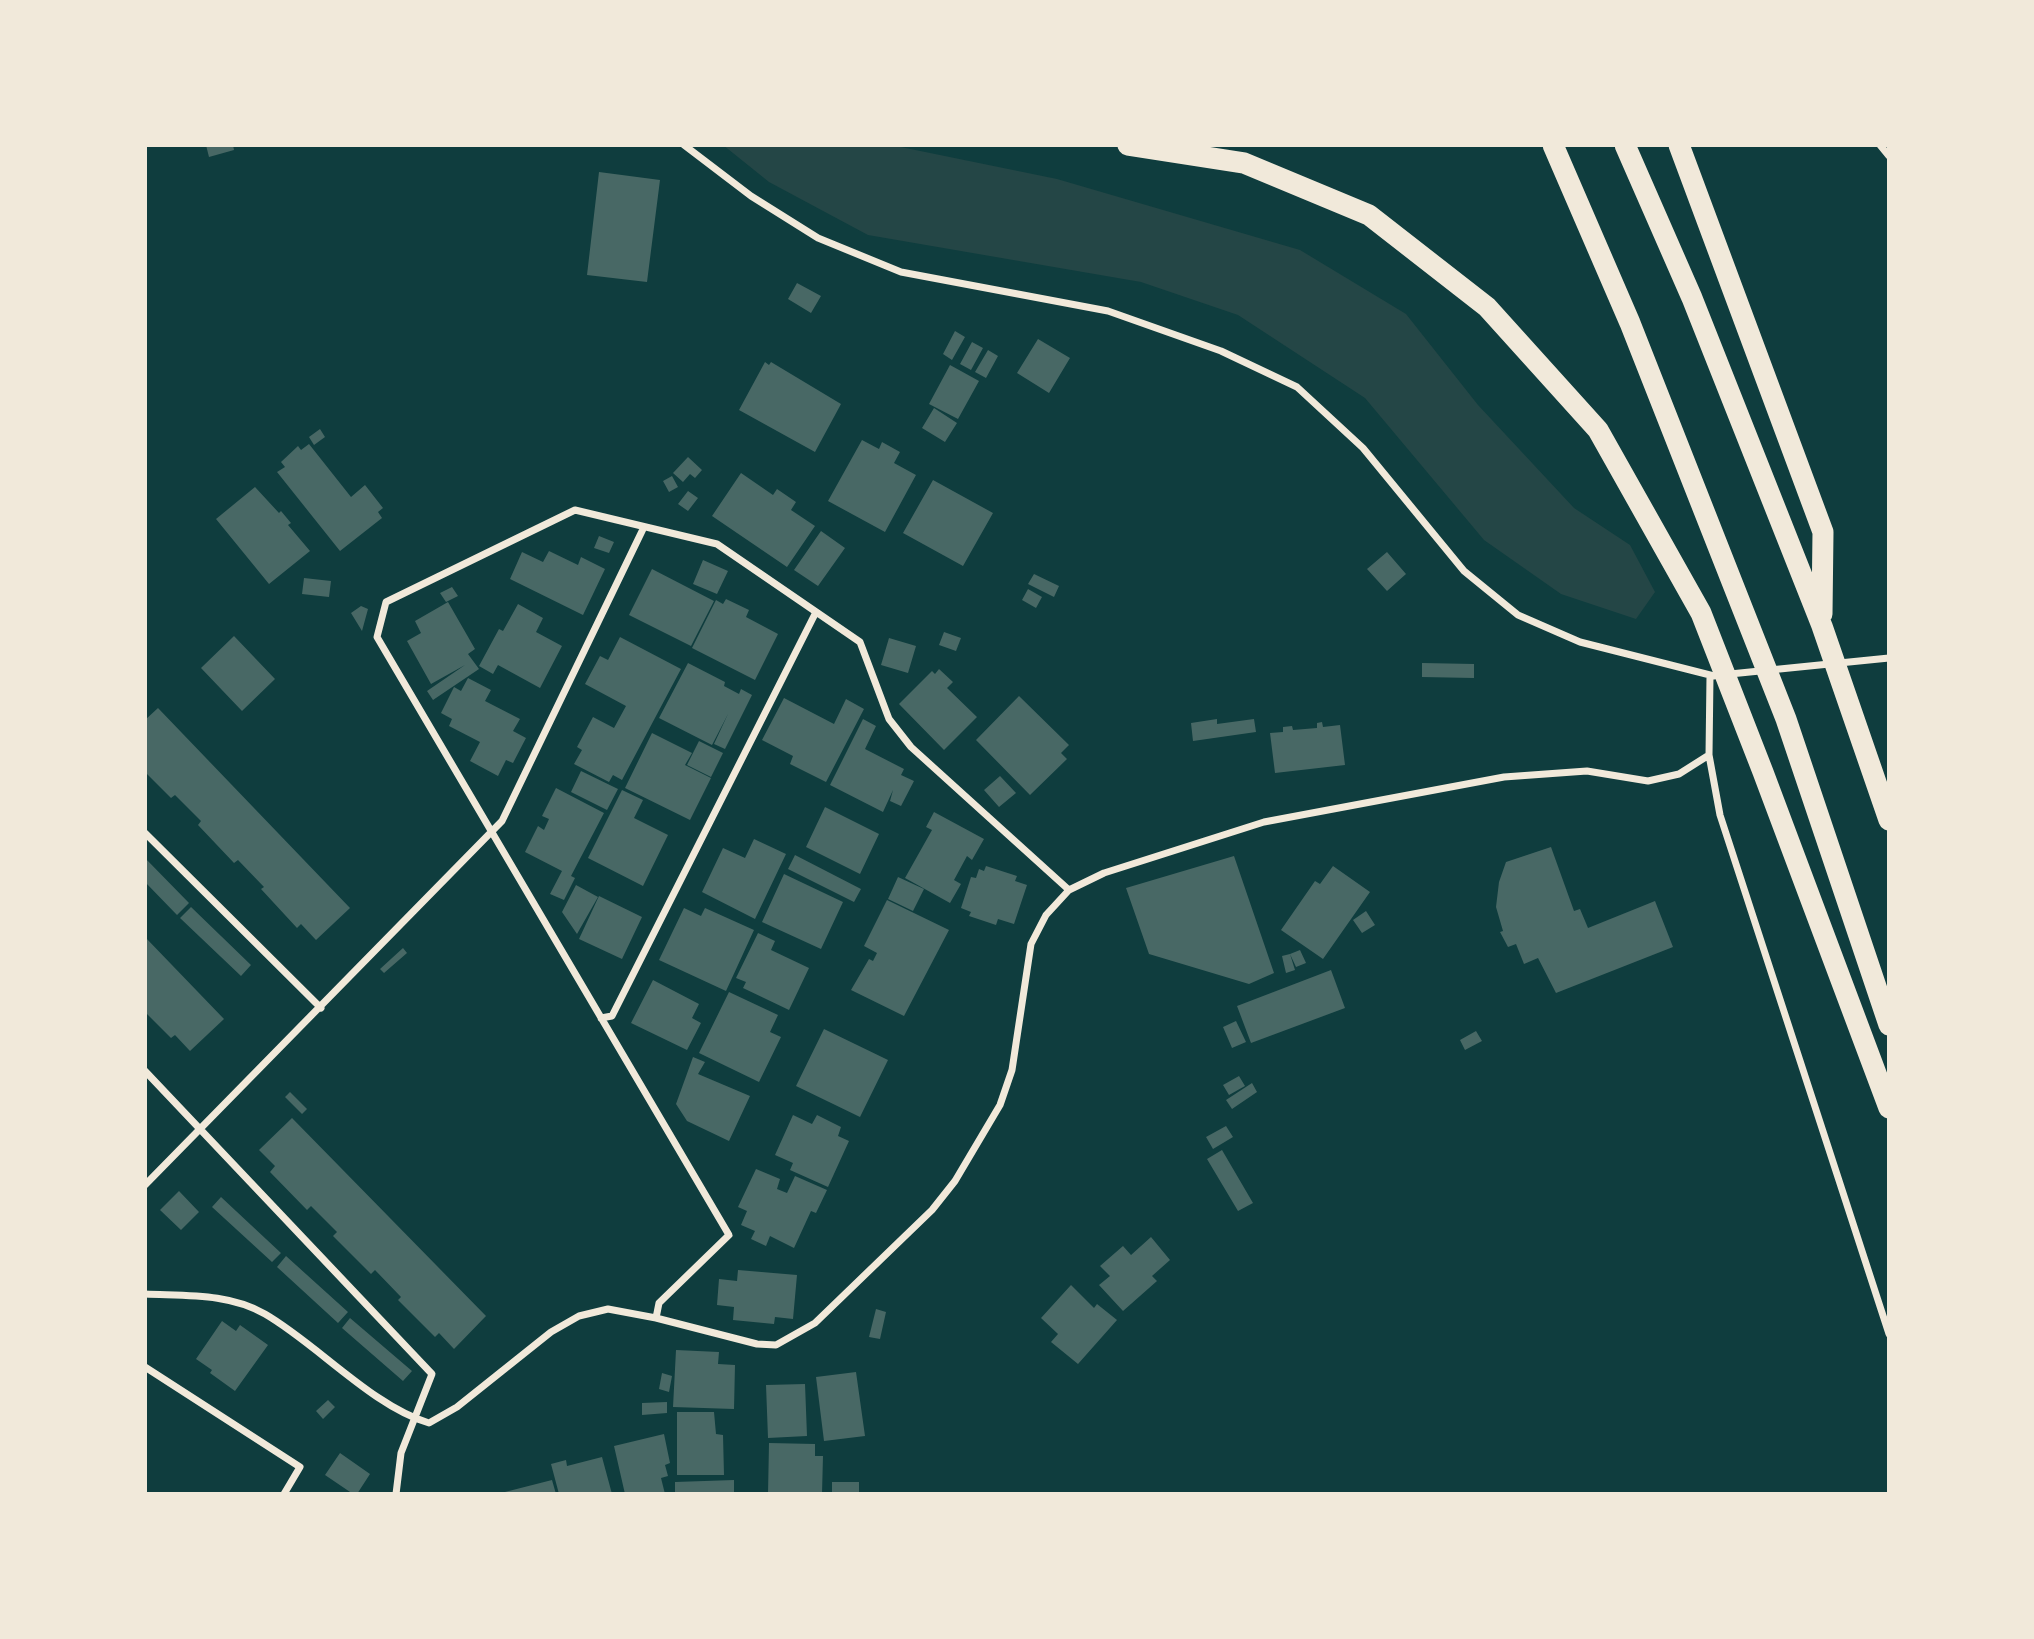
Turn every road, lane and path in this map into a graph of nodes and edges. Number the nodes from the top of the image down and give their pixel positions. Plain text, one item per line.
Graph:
1 (684, 145) edge
2 (1128, 145) edge
3 (1553, 145) edge
4 (1625, 145) edge
5 (1679, 145) edge
6 (1880, 145) edge
7 (1889, 156) edge
8 (645, 527) junction
9 (816, 612) junction
10 (1822, 626) junction
11 (1889, 657) edge
12 (1710, 676) junction
13 (1709, 755) junction
14 (1889, 820) edge
15 (145, 833) edge
16 (492, 833) junction
17 (1069, 890) junction
18 (321, 1008) junction
19 (601, 1018) junction
20 (1889, 1025) edge
21 (145, 1071) edge
22 (1889, 1108) edge
23 (200, 1130) junction
24 (145, 1185) edge
25 (145, 1294) edge
26 (656, 1318) junction
27 (1889, 1334) edge
28 (145, 1367) edge
29 (413, 1418) junction
30 (284, 1494) edge
31 (396, 1494) edge

1 - 12 street
2 - 22 highway
3 - 20 highway
4 - 10 highway
5 - 10 highway
6 - 7 street
8 - 9 street
8 - 16 street
8 - 16 street
9 - 17 street
9 - 19 street
10 - 14 highway
11 - 12 street
12 - 13 street
13 - 17 street
13 - 27 street
15 - 18 street
16 - 18 street
16 - 19 street
17 - 26 street
18 - 23 street
19 - 26 street
21 - 23 street
23 - 24 street
23 - 29 street
25 - 29 street
26 - 29 street
28 - 30 street
29 - 31 street

